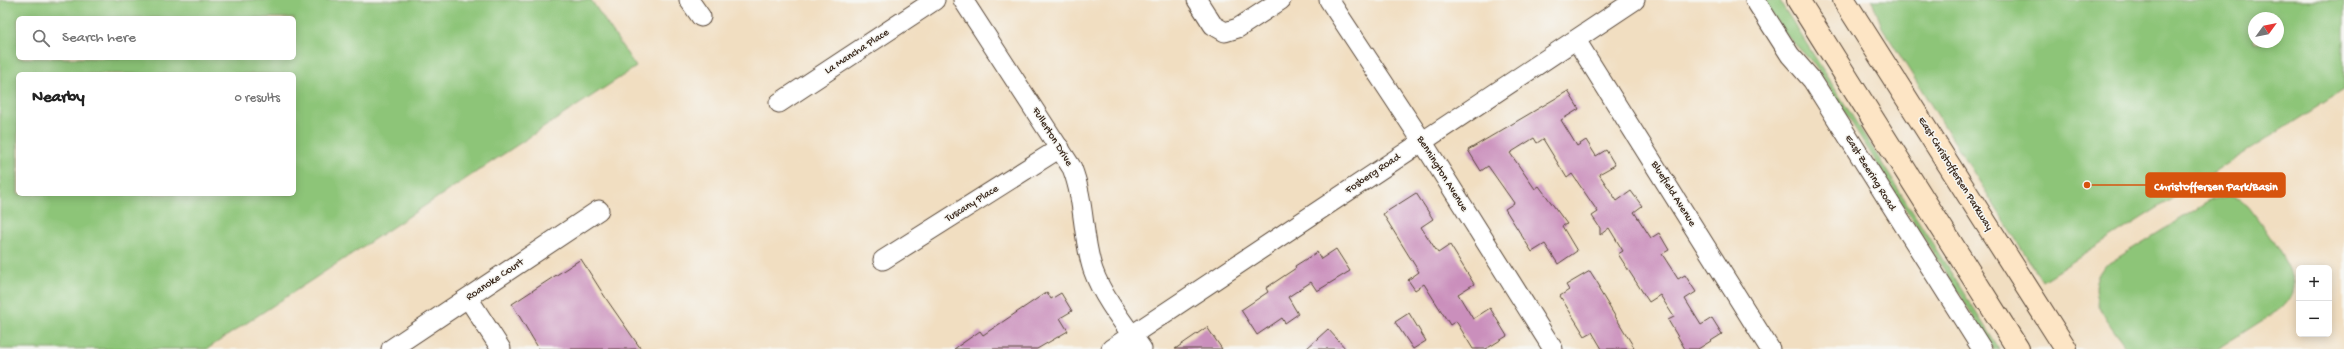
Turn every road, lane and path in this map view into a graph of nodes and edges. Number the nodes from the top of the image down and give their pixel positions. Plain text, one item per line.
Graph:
1 (689, 0) edge
2 (935, 0) edge
3 (963, 0) edge
4 (1197, 0) edge
5 (1281, 0) edge
6 (1329, 0) edge
7 (1636, 0) edge
8 (1755, 0) edge
9 (1798, 0) edge
10 (1844, 0) edge
11 (701, 17) dead end
12 (1576, 40) junction
13 (779, 103) dead end
14 (1422, 141) junction
15 (1060, 148) junction
16 (599, 210) dead end
17 (883, 260) dead end
18 (468, 298) junction
19 (1137, 342) edge
20 (391, 349) edge
21 (502, 349) edge
22 (1111, 349) edge
23 (1553, 349) edge
24 (1770, 349) edge
25 (1982, 349) edge
26 (2018, 349) edge
27 (2066, 349) edge

1 - 11 street
2 - 13 street, La Mancha Place
3 - 15 street, Fullerton Drive
4 - 5 street
6 - 14 street, Bennington Avenue
7 - 12 street, Fosberg Road
8 - 25 street, East Zeering Road
9 - 26 street
10 - 27 street, East Christoffersen Parkway
12 - 14 street, Fosberg Road
12 - 24 street, Bluefield Avenue
14 - 19 street, Fosberg Road
14 - 23 street, Bennington Avenue
15 - 17 street, Tuscany Place
15 - 19 street, Fullerton Drive
16 - 18 street, Roanoke Court
18 - 20 street, Roanoke Court
18 - 21 street
19 - 22 street, Fosberg Road

